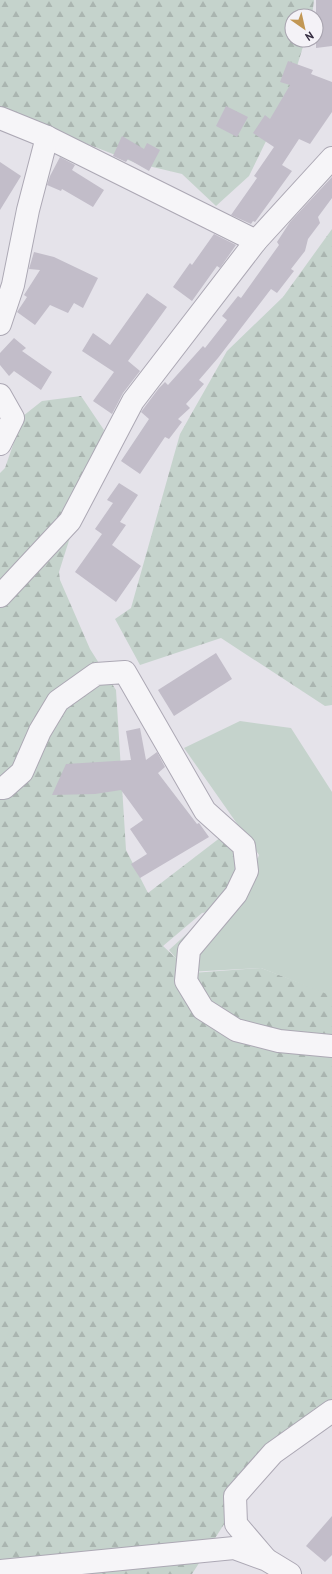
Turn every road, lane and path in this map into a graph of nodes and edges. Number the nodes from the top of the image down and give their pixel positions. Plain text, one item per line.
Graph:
1 (0, 118) edge
2 (47, 137) junction
3 (332, 158) edge
4 (256, 241) junction
5 (0, 324) edge
6 (0, 395) edge
7 (0, 444) edge
8 (0, 596) edge
9 (0, 788) edge
10 (332, 1046) edge
11 (332, 1411) edge
12 (267, 1560) junction
13 (0, 1571) edge
14 (290, 1574) edge

1 - 2 street
2 - 4 street
2 - 5 street
3 - 4 street
4 - 8 street
6 - 7 street
9 - 10 street
11 - 12 street
12 - 13 street
12 - 14 street

